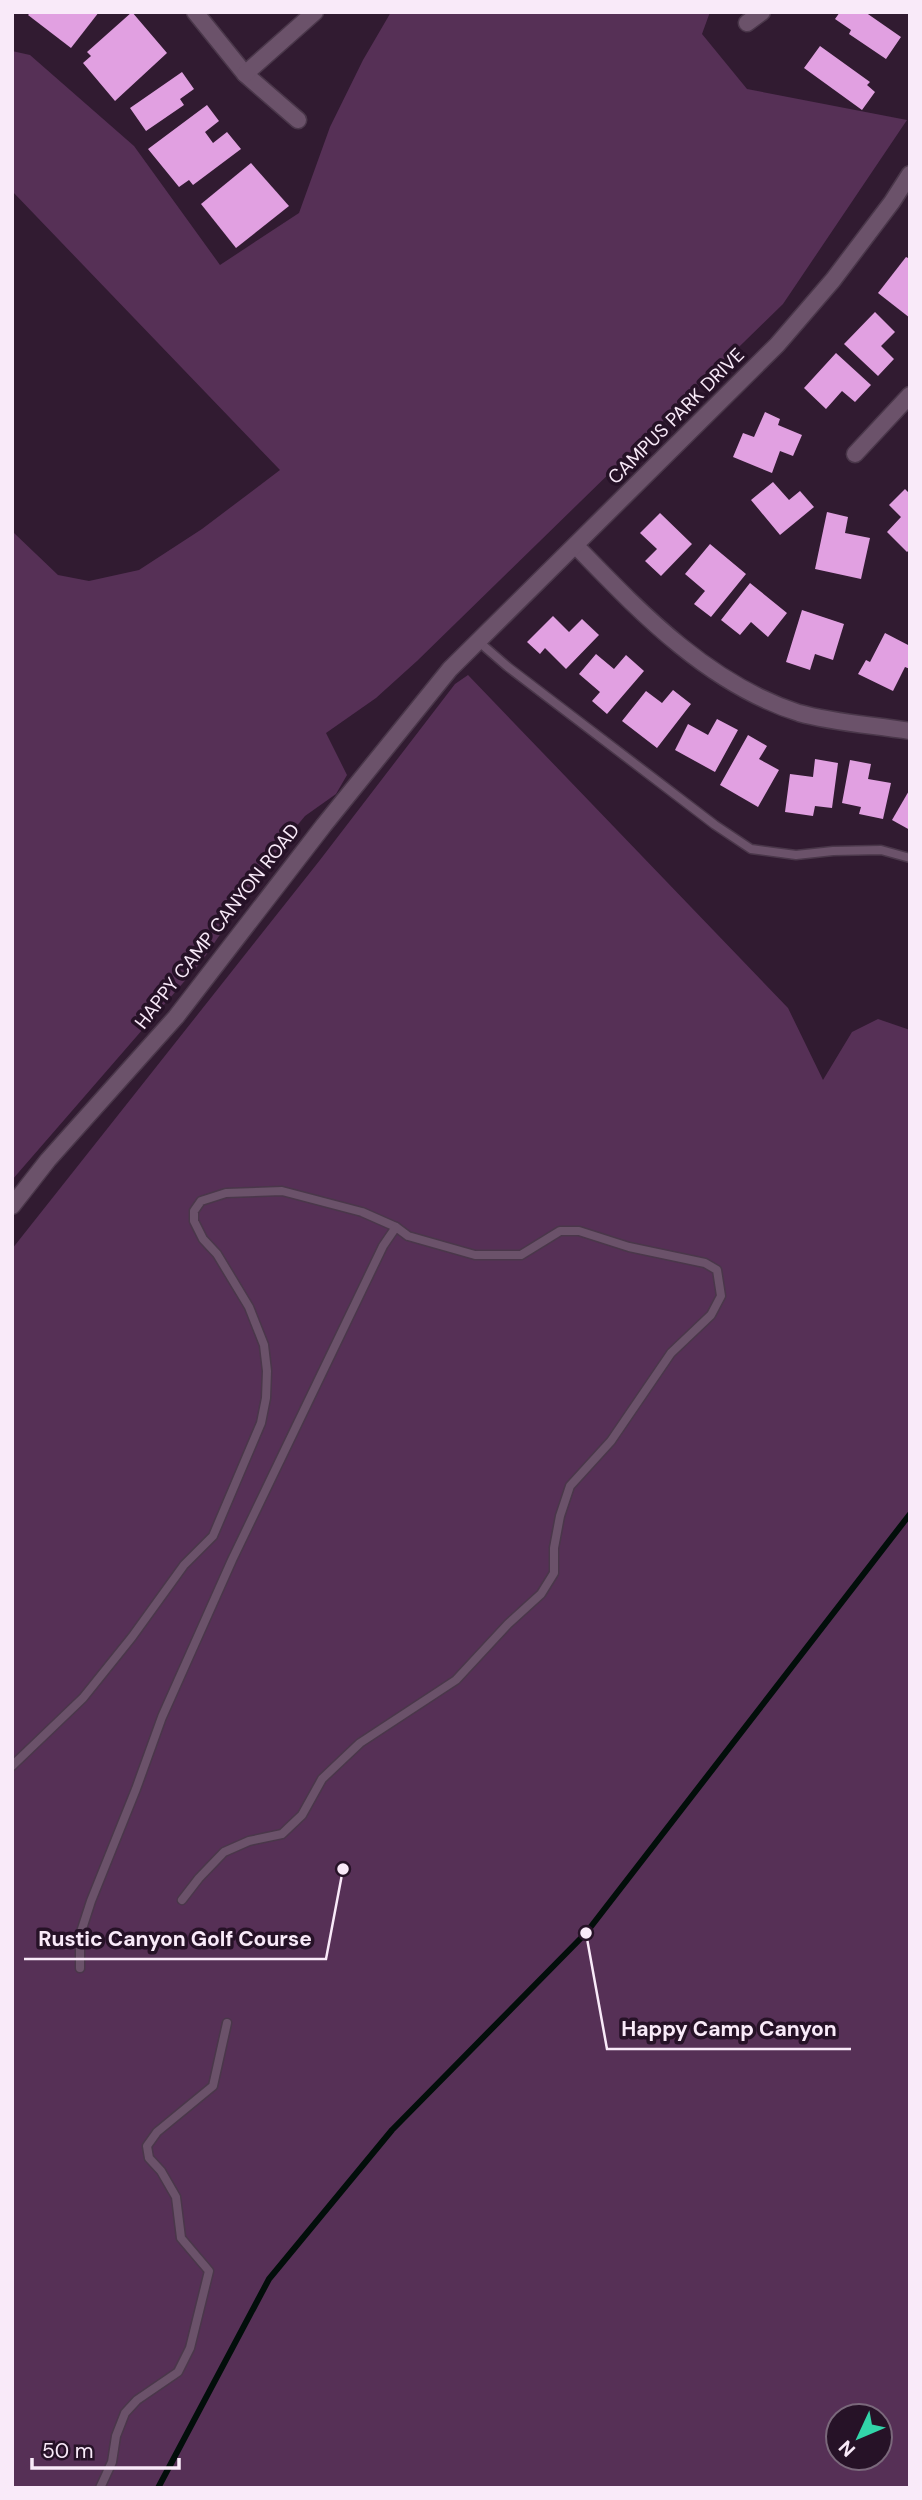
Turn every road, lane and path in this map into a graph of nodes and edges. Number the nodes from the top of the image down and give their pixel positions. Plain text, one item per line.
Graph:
1 (195, 12) edge
2 (315, 12) edge
3 (762, 12) edge
4 (747, 23) dead end
5 (245, 74) junction
6 (298, 120) dead end
7 (910, 174) edge
8 (910, 395) edge
9 (855, 454) dead end
10 (576, 546) junction
11 (478, 641) junction
12 (450, 668) joint
13 (910, 731) edge
14 (910, 858) edge
15 (12, 1206) edge
16 (396, 1227) junction
17 (12, 1766) edge
18 (182, 1900) dead end
19 (80, 1968) dead end
20 (227, 2023) dead end
21 (100, 2488) edge

1 - 5 street
2 - 5 street
3 - 4 street
5 - 6 street
7 - 10 street, CAMPUS PARK DRIVE
8 - 9 street
10 - 11 street, CAMPUS PARK DRIVE
10 - 13 street
11 - 12 street, CAMPUS PARK DRIVE
11 - 14 lane
12 - 15 street, HAPPY CAMP CANYON ROAD
16 - 17 lane
16 - 18 lane
16 - 19 lane
20 - 21 lane

